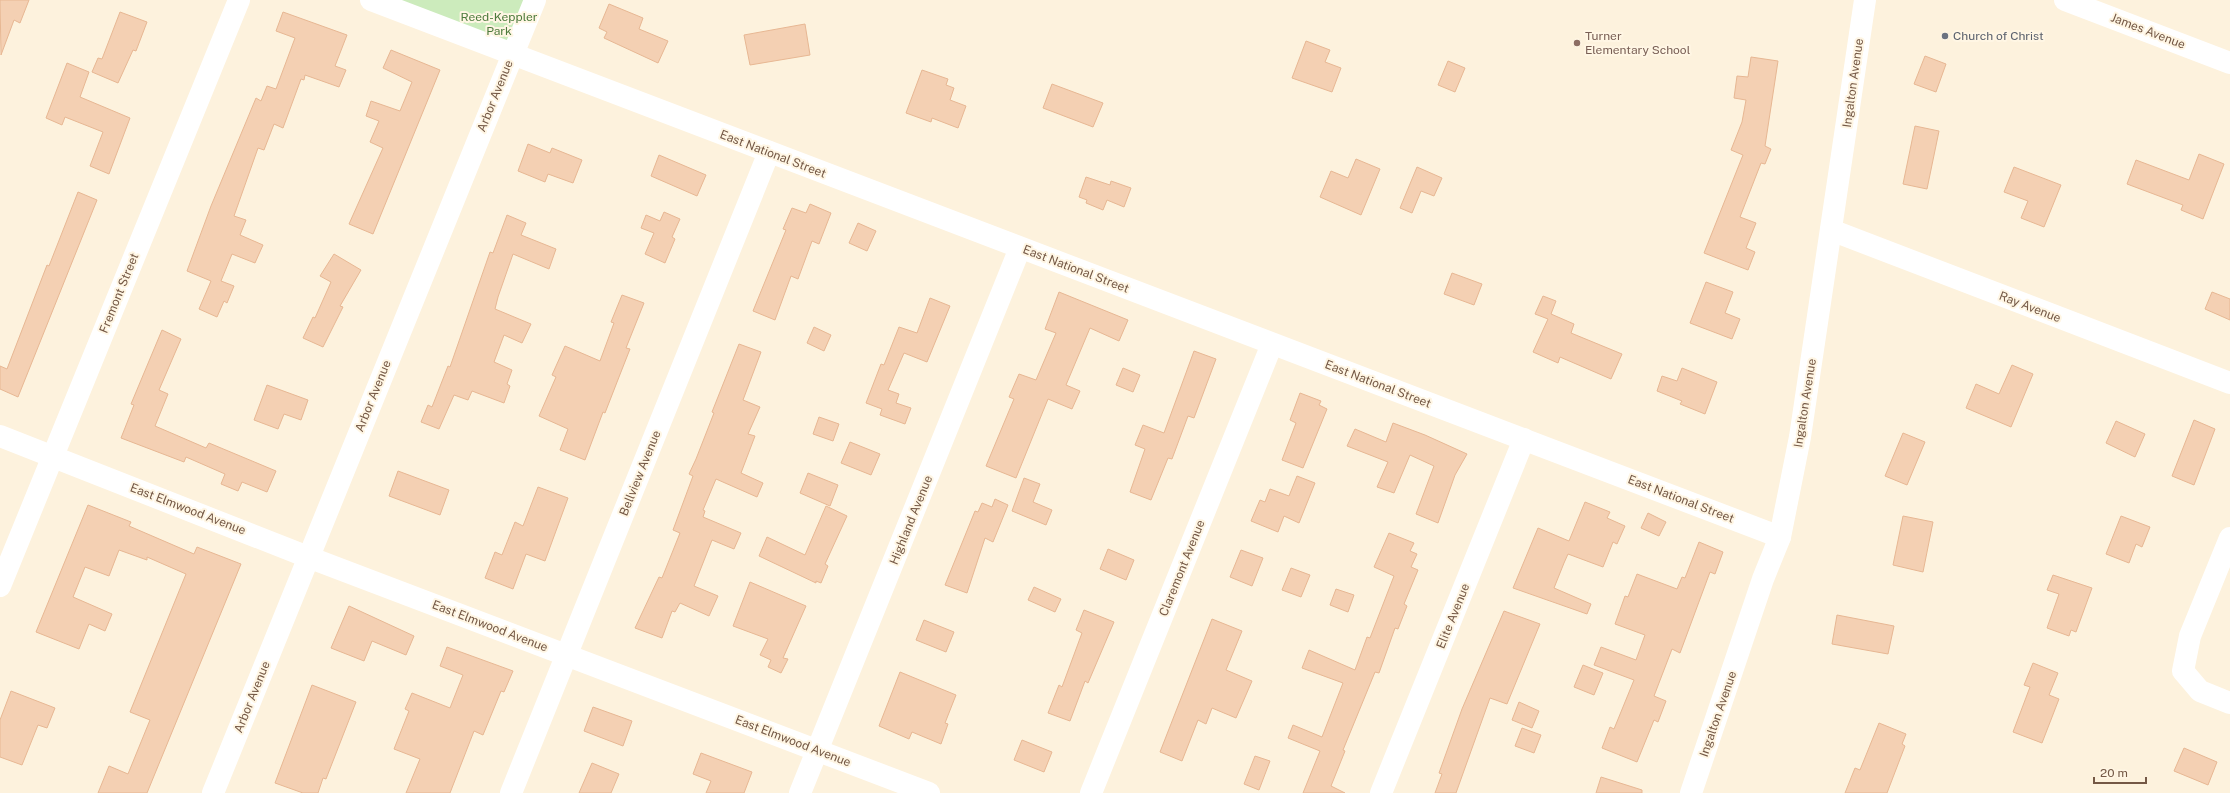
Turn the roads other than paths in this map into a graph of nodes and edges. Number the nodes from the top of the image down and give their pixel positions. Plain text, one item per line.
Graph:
1 (239, 0) edge
2 (371, 0) edge
3 (535, 0) edge
4 (1865, 0) edge
5 (2065, 0) edge
6 (512, 54) junction
7 (2230, 63) edge
8 (769, 152) junction
9 (1831, 230) junction
10 (1020, 248) junction
11 (1272, 344) junction
12 (2230, 383) edge
13 (0, 436) edge
14 (1524, 439) junction
15 (53, 456) junction
16 (1780, 537) junction
17 (2230, 538) edge
18 (308, 557) junction
19 (0, 586) edge
20 (566, 655) junction
21 (2230, 703) edge
22 (818, 750) junction
23 (213, 793) edge
24 (510, 793) edge
25 (800, 793) edge
26 (929, 793) edge
27 (1091, 793) edge
28 (1381, 793) edge
29 (1691, 793) edge

1 - 15 street, Fremont Street
2 - 6 street, East National Street
3 - 6 street, Arbor Avenue
4 - 9 street, Ingalton Avenue
5 - 7 street, James Avenue
6 - 8 street, East National Street
6 - 18 street, Arbor Avenue
8 - 10 street, East National Street
8 - 20 street, Bellview Avenue
9 - 12 street, Ray Avenue
9 - 16 street, Ingalton Avenue
10 - 11 street, East National Street
10 - 22 street, Highland Avenue
11 - 14 street, East National Street
11 - 27 street, Claremont Avenue
13 - 15 street, East Elmwood Avenue
14 - 16 street, East National Street
14 - 28 street, Elite Avenue
15 - 18 street, East Elmwood Avenue
15 - 19 street, Fremont Street
16 - 29 street, Ingalton Avenue
17 - 21 street
18 - 20 street, East Elmwood Avenue
18 - 23 street, Arbor Avenue
20 - 22 street, East Elmwood Avenue
20 - 24 street, Bellview Avenue
22 - 25 street, Highland Avenue
22 - 26 street, East Elmwood Avenue

